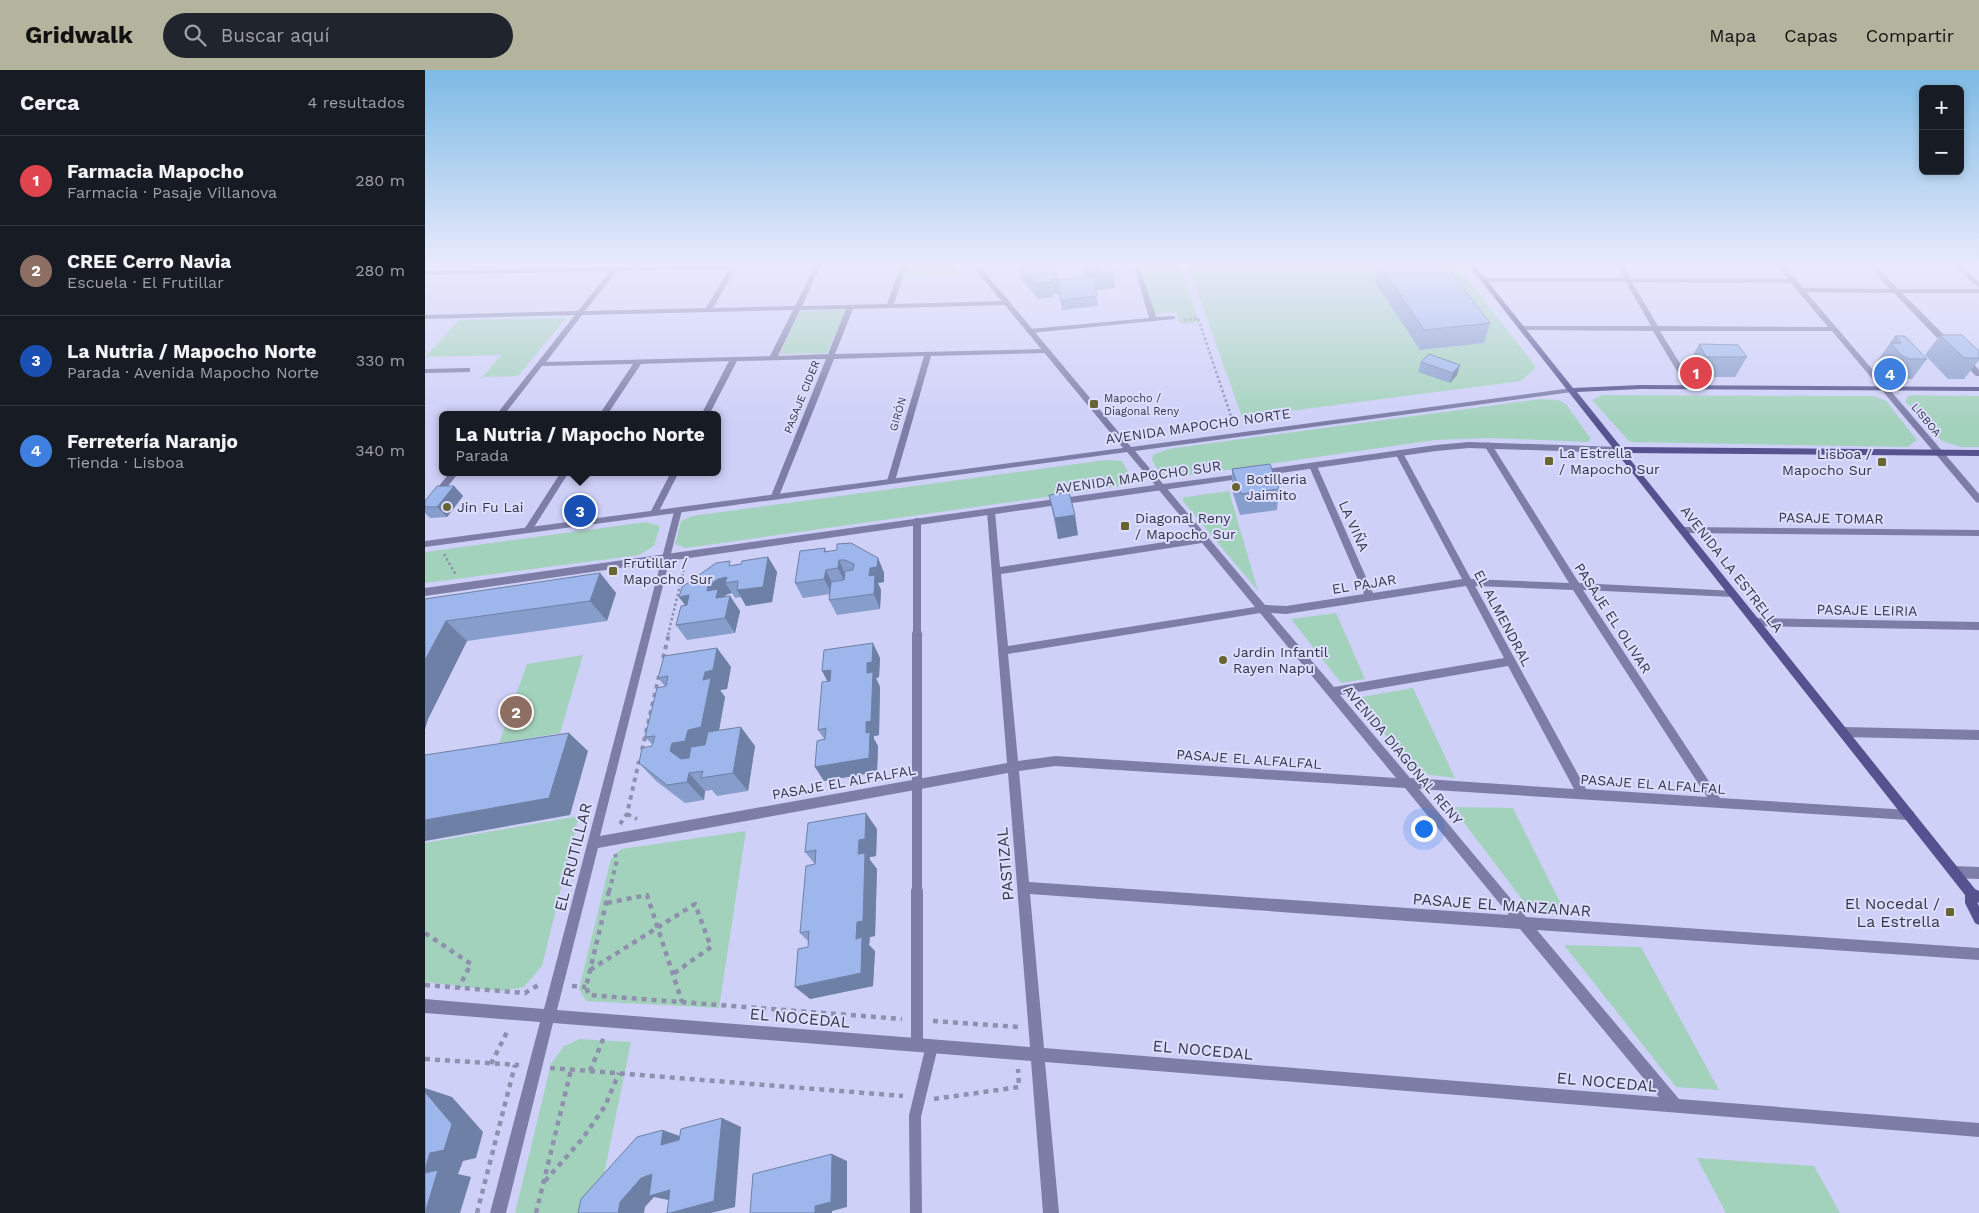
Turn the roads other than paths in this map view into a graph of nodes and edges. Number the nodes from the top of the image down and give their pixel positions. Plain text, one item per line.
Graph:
1 (451, 316) edge
2 (577, 316) edge
3 (793, 316) edge
4 (847, 316) edge
5 (1018, 316) edge
6 (1513, 316) edge
7 (1648, 316) edge
8 (1823, 316) edge
9 (1922, 316) edge
10 (425, 317) edge
11 (1173, 318) road end
12 (1153, 319) joint
13 (1522, 328) junction
14 (1655, 328) junction
15 (1834, 329) junction
16 (1030, 331) junction
17 (1951, 346) edge
18 (1047, 351) junction
19 (928, 354) junction
20 (1958, 354) edge
21 (831, 356) junction
22 (773, 358) junction
23 (734, 359) junction
24 (638, 362) junction
25 (540, 364) junction
26 (467, 370) dead end
27 (425, 371) edge
28 (1979, 374) edge
29 (1691, 388) junction
30 (1885, 388) junction
31 (1979, 389) edge
32 (1572, 390) junction
33 (503, 411) edge
34 (606, 411) edge
35 (707, 411) edge
36 (1488, 445) junction
37 (1129, 449) junction
38 (1619, 450) junction
39 (1939, 452) junction
40 (1979, 452) edge
41 (1399, 453) junction
42 (1313, 466) junction
43 (452, 476) edge
44 (562, 476) edge
45 (673, 476) edge
46 (891, 481) junction
47 (1161, 487) junction
48 (775, 496) junction
49 (1979, 500) edge
50 (425, 510) edge
51 (678, 510) junction
52 (991, 512) junction
53 (654, 513) junction
54 (917, 522) junction
55 (527, 530) junction
56 (1683, 530) junction
57 (1979, 533) edge
58 (1205, 539) junction
59 (425, 544) edge
60 (665, 558) junction
61 (996, 571) junction
62 (1468, 582) junction
63 (1575, 585) junction
64 (425, 592) edge
65 (1732, 593) junction
66 (1370, 597) junction
67 (1263, 609) junction
68 (1755, 622) junction
69 (1979, 626) edge
70 (1003, 651) junction
71 (1511, 662) junction
72 (1332, 692) junction
73 (1843, 732) junction
74 (1979, 735) edge
75 (1012, 766) junction
76 (917, 784) junction
77 (1408, 784) junction
78 (1583, 795) junction
79 (1717, 803) junction
80 (1909, 815) junction
81 (593, 843) junction
82 (1954, 872) junction
83 (1979, 872) edge
84 (1023, 888) junction
85 (1975, 895) edge
86 (1979, 919) edge
87 (1524, 923) junction
88 (1979, 954) edge
89 (425, 1006) edge
90 (550, 1016) junction
91 (917, 1045) junction
92 (932, 1046) junction
93 (1037, 1054) junction
94 (1675, 1105) junction
95 (1979, 1130) edge
96 (498, 1213) edge
97 (916, 1213) edge
98 (1051, 1213) edge

1 - 10 street
2 - 25 street
3 - 22 street
4 - 21 street, PASAJE CIDER
5 - 16 street, AVENIDA DIAGONAL RENY
6 - 13 main road, AVENIDA LA ESTRELLA
7 - 14 street
8 - 15 street, LISBOA
9 - 17 street
11 - 12 street
12 - 16 street
13 - 14 street
13 - 32 main road, AVENIDA LA ESTRELLA
14 - 15 street
14 - 29 street
15 - 30 street, LISBOA
16 - 18 street, AVENIDA DIAGONAL RENY
18 - 19 street
18 - 37 street, AVENIDA DIAGONAL RENY
19 - 21 street
19 - 46 street, GIRÓN
20 - 28 street
21 - 22 street
21 - 48 street, PASAJE CIDER
22 - 23 street
23 - 24 street
23 - 35 street
24 - 25 street
24 - 34 street
25 - 33 street
26 - 27 street
29 - 30 main road, AVENIDA MAPOCHO NORTE
29 - 32 main road, AVENIDA MAPOCHO NORTE
30 - 31 main road, AVENIDA MAPOCHO NORTE
30 - 39 street, LISBOA
32 - 37 street, AVENIDA MAPOCHO NORTE
32 - 38 main road, AVENIDA LA ESTRELLA
36 - 38 street, AVENIDA MAPOCHO SUR
36 - 41 street, AVENIDA MAPOCHO SUR
36 - 63 street, PASAJE EL OLIVAR
37 - 46 street, AVENIDA MAPOCHO NORTE
37 - 47 street, AVENIDA DIAGONAL RENY
38 - 39 main road, AVENIDA MAPOCHO SUR
38 - 56 main road, AVENIDA LA ESTRELLA
39 - 40 main road, AVENIDA MAPOCHO SUR
39 - 49 street, LISBOA
41 - 42 street, AVENIDA MAPOCHO SUR
41 - 62 street, EL ALMENDRAL
42 - 47 street, AVENIDA MAPOCHO SUR
42 - 66 street, LA VIÑA
43 - 50 street
44 - 55 street
45 - 53 street
46 - 48 street, AVENIDA MAPOCHO NORTE
47 - 52 street, AVENIDA MAPOCHO SUR
47 - 58 street, AVENIDA DIAGONAL RENY
48 - 51 street, AVENIDA MAPOCHO NORTE
51 - 53 street, AVENIDA MAPOCHO NORTE
51 - 60 street, EL FRUTILLAR
52 - 54 street, AVENIDA MAPOCHO SUR
52 - 61 street, PASTIZAL
53 - 55 street, AVENIDA MAPOCHO NORTE
54 - 60 street, AVENIDA MAPOCHO SUR
54 - 76 lane
55 - 59 street, AVENIDA MAPOCHO NORTE
56 - 57 street, PASAJE TOMAR
56 - 65 main road, AVENIDA LA ESTRELLA
58 - 61 street
58 - 67 street, AVENIDA DIAGONAL RENY
60 - 64 street, AVENIDA MAPOCHO SUR
60 - 81 street, EL FRUTILLAR
61 - 70 street, PASTIZAL
62 - 63 street, EL PAJAR
62 - 66 street, EL PAJAR
62 - 71 street, EL ALMENDRAL
63 - 65 street, EL PAJAR
63 - 79 street, PASAJE EL OLIVAR
65 - 68 main road, AVENIDA LA ESTRELLA
66 - 67 street, EL PAJAR
67 - 70 street, EL PAJAR
67 - 72 street, AVENIDA DIAGONAL RENY
68 - 69 street, PASAJE LEIRIA
68 - 73 main road, AVENIDA LA ESTRELLA
70 - 75 street, PASTIZAL
71 - 72 street
71 - 78 street, EL ALMENDRAL
72 - 77 street, AVENIDA DIAGONAL RENY
73 - 74 street
73 - 80 main road, AVENIDA LA ESTRELLA
75 - 76 street, PASAJE EL ALFALFAL
75 - 77 street, PASAJE EL ALFALFAL
75 - 84 street, PASTIZAL
76 - 81 street, PASAJE EL ALFALFAL
76 - 91 lane
77 - 78 street, PASAJE EL ALFALFAL
77 - 87 street, AVENIDA DIAGONAL RENY
78 - 79 street, PASAJE EL ALFALFAL
79 - 80 street, PASAJE EL ALFALFAL
80 - 82 main road, AVENIDA LA ESTRELLA
81 - 90 street, EL FRUTILLAR
82 - 83 street
82 - 85 main road, AVENIDA LA ESTRELLA
84 - 87 street, PASAJE EL MANZANAR
84 - 93 street, PASTIZAL
85 - 86 main road, AVENIDA LA ESTRELLA
87 - 88 street, PASAJE EL MANZANAR
87 - 94 street, AVENIDA DIAGONAL RENY
89 - 90 street, EL NOCEDAL
90 - 91 street, EL NOCEDAL
90 - 96 street, EL FRUTILLAR
91 - 92 street, EL NOCEDAL
92 - 93 street, EL NOCEDAL
92 - 97 lane
93 - 94 street, EL NOCEDAL
93 - 98 street, PASTIZAL
94 - 95 street, EL NOCEDAL

